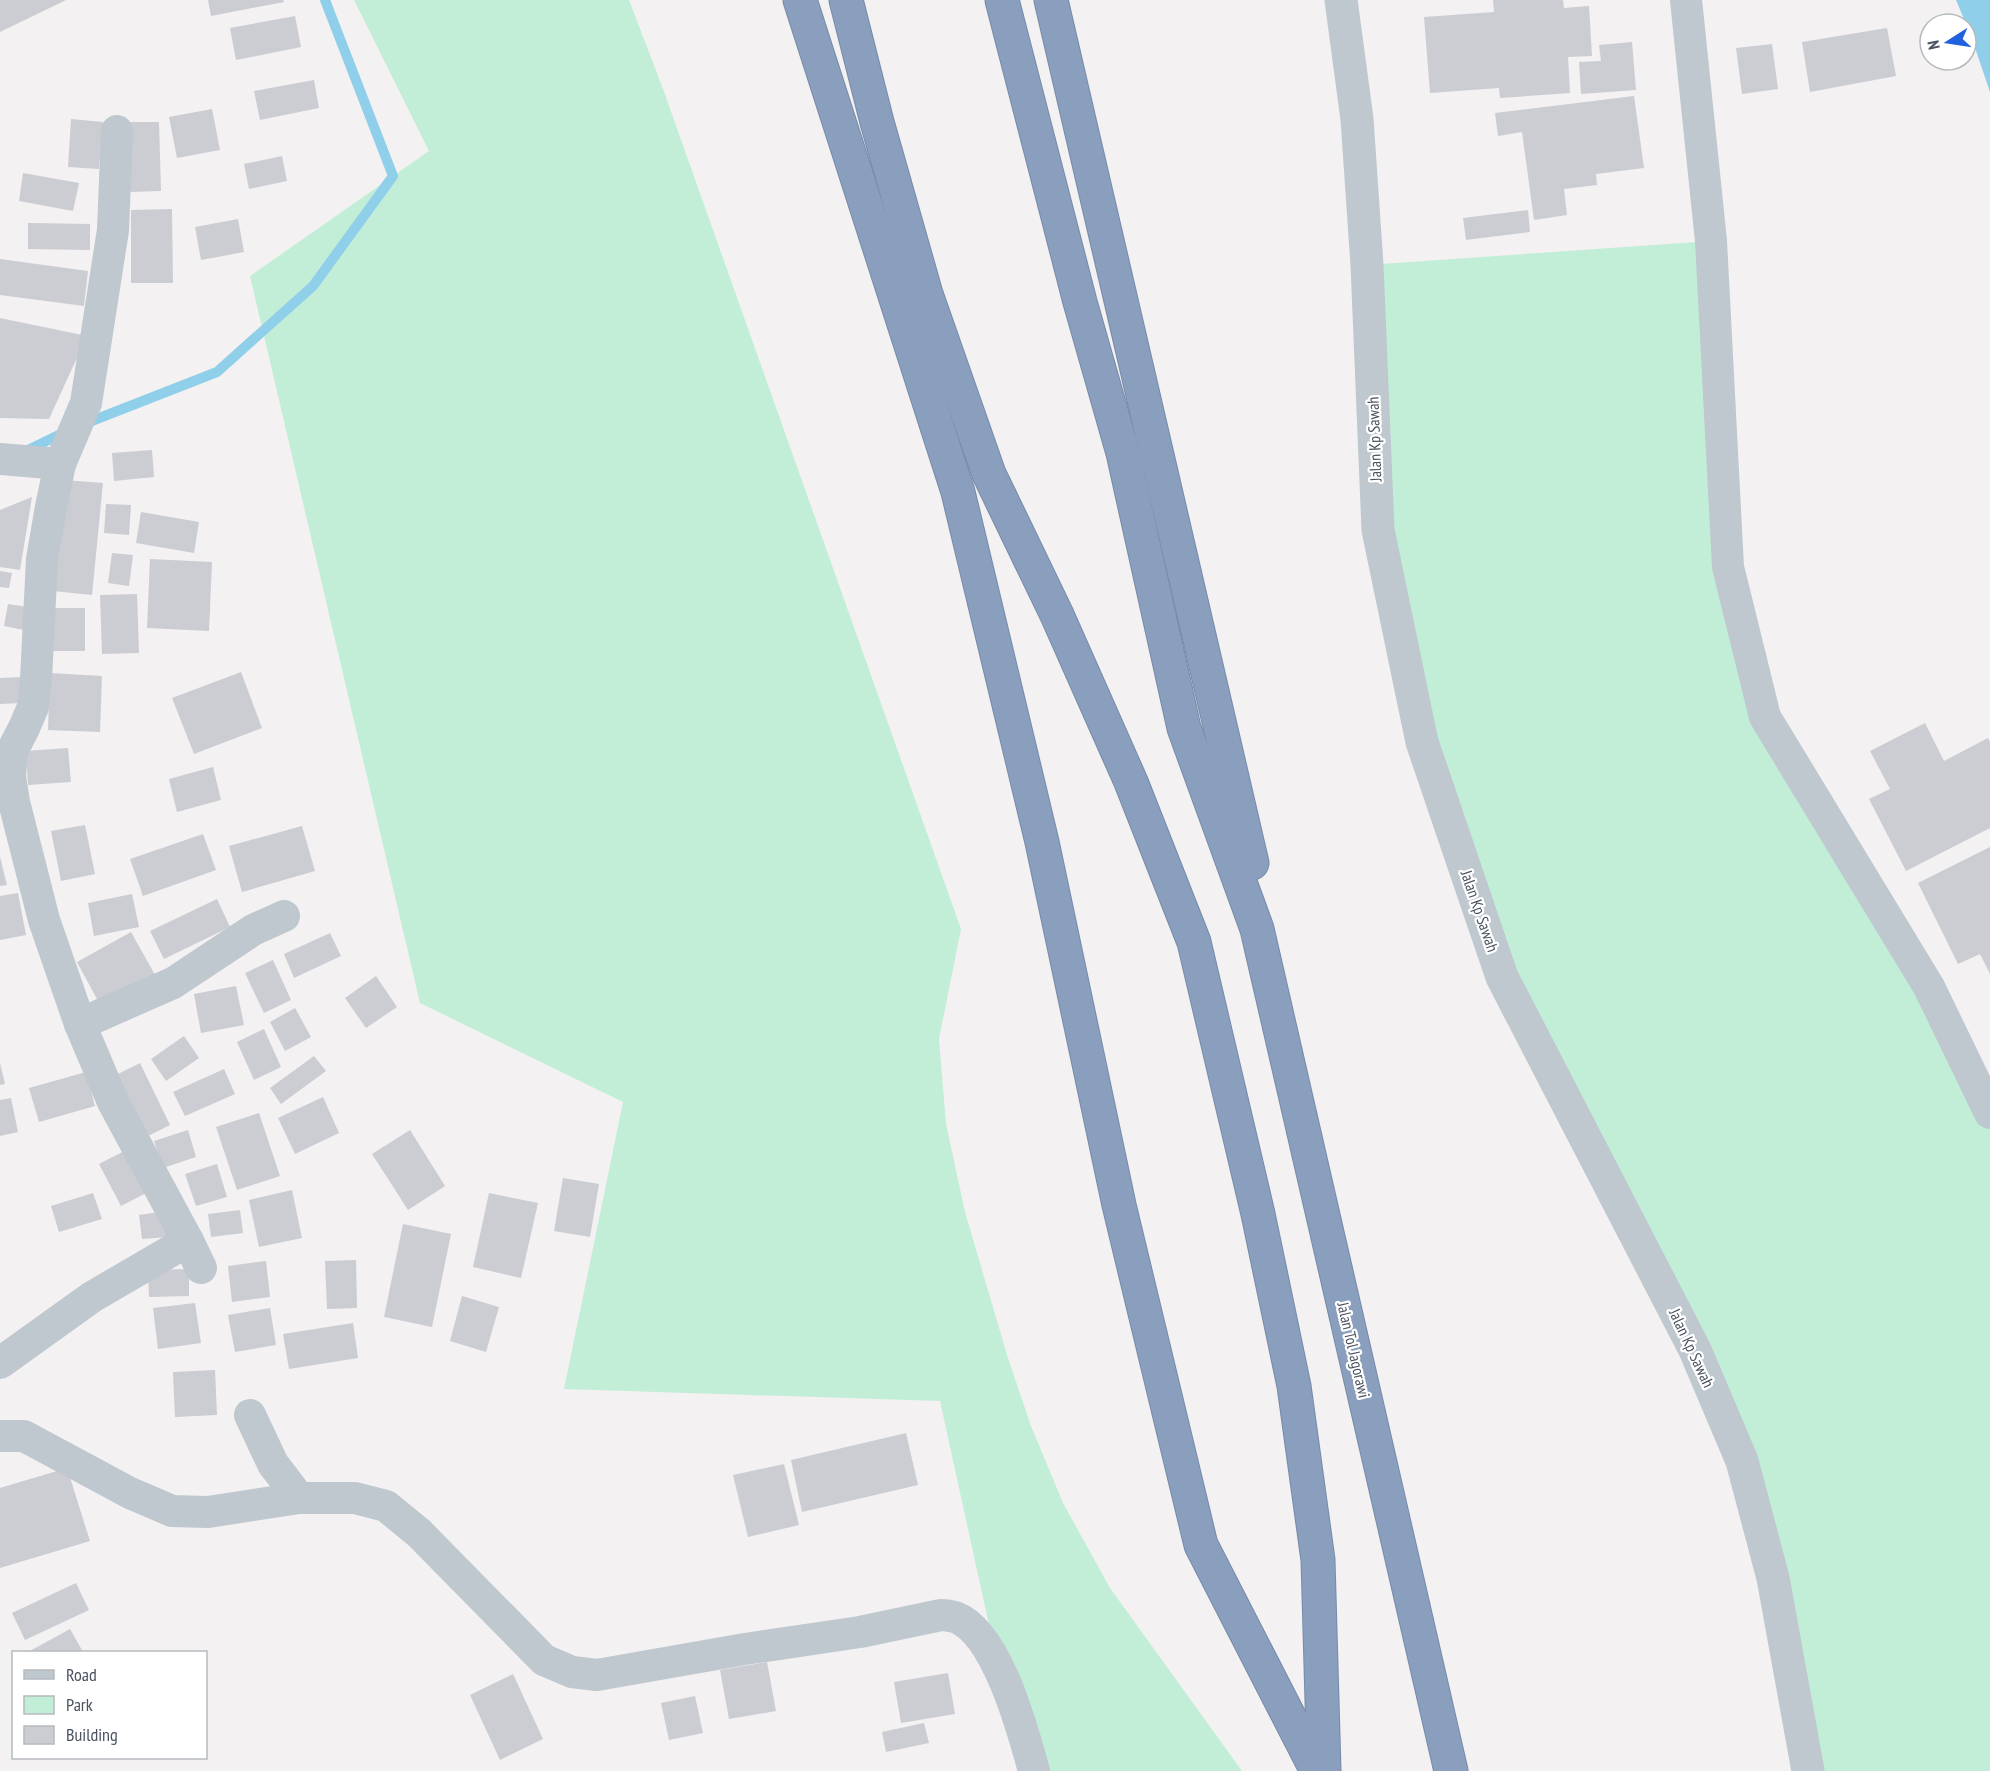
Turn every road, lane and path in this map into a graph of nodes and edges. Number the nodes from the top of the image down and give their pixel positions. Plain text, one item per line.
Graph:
1 (800, 0) edge
2 (846, 0) edge
3 (1002, 0) edge
4 (1051, 0) edge
5 (1341, 0) edge
6 (1686, 0) edge
7 (117, 130) dead end
8 (0, 459) edge
9 (60, 464) junction
10 (284, 916) dead end
11 (1257, 929) junction
12 (80, 1024) junction
13 (1990, 1113) edge
14 (0, 1363) edge
15 (250, 1415) dead end
16 (0, 1436) edge
17 (299, 1498) junction
18 (1034, 1771) edge
19 (1317, 1771) edge
20 (1324, 1771) edge
21 (1451, 1771) edge
22 (1808, 1771) edge

1 - 19 highway
2 - 20 highway
3 - 11 highway
4 - 11 highway
5 - 22 street, Jalan Kp Sawah
6 - 13 street
7 - 9 street
8 - 9 street
9 - 12 street
10 - 12 street
11 - 21 highway, Jalan Tol Jagorawi
12 - 14 street
15 - 17 street
16 - 17 street
17 - 18 street

